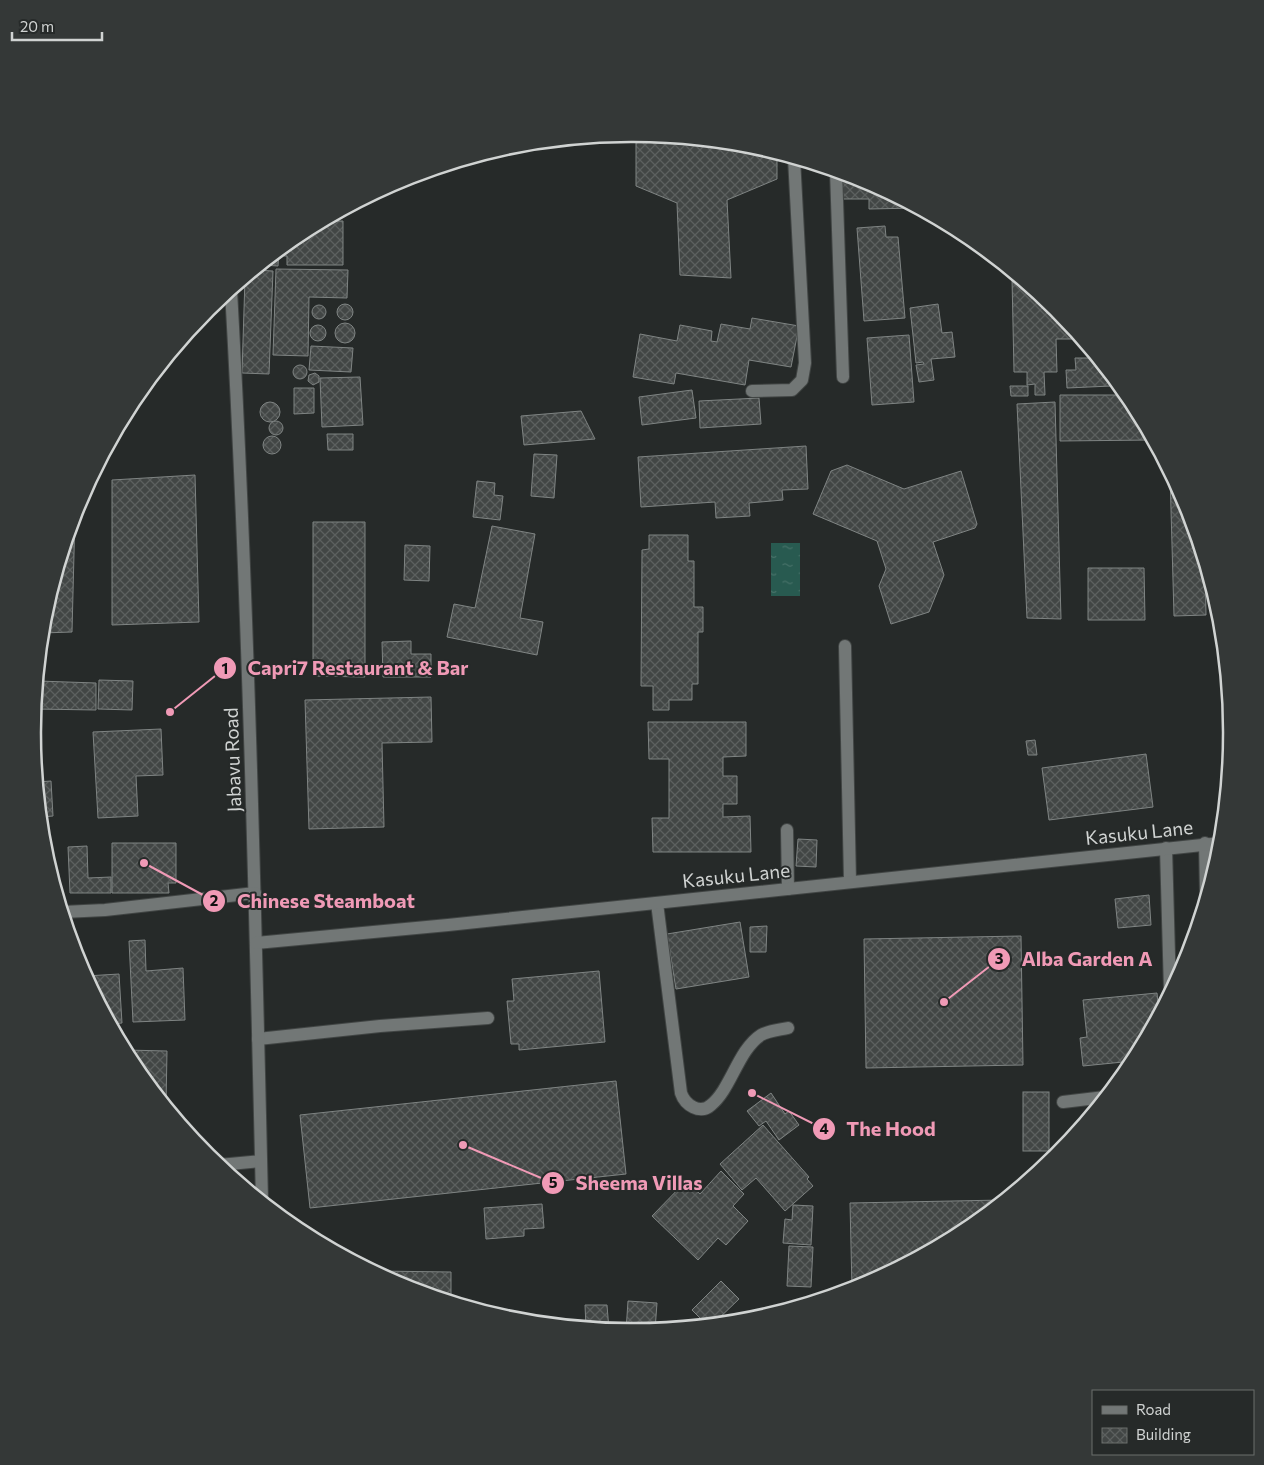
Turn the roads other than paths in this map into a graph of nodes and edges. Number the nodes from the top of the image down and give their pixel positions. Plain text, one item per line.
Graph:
1 (794, 165) edge
2 (836, 179) edge
3 (231, 298) edge
4 (843, 377) dead end
5 (752, 391) dead end
6 (845, 646) dead end
7 (787, 830) dead end
8 (1205, 843) junction
9 (1212, 843) edge
10 (1166, 848) junction
11 (1206, 873) edge
12 (850, 881) junction
13 (788, 889) junction
14 (254, 893) junction
15 (657, 903) junction
16 (70, 912) edge
17 (256, 943) junction
18 (1170, 977) edge
19 (488, 1018) dead end
20 (788, 1028) dead end
21 (258, 1039) junction
22 (1096, 1098) edge
23 (1063, 1102) dead end
24 (261, 1161) junction
25 (229, 1164) edge
26 (262, 1193) edge

1 - 5 street
2 - 4 street
3 - 14 street, Jabavu Road
6 - 12 street
7 - 13 street
8 - 9 street, Kasuku Lane
8 - 10 street, Kasuku Lane
8 - 11 street
10 - 12 street, Kasuku Lane
10 - 18 street
12 - 13 street, Kasuku Lane
13 - 15 street, Kasuku Lane
14 - 16 street
14 - 17 street, Jabavu Road
15 - 17 street, Kasuku Lane
15 - 20 street
17 - 21 street, Jabavu Road
19 - 21 street
21 - 24 street, Jabavu Road
22 - 23 street
24 - 25 street
24 - 26 street, Jabavu Road

